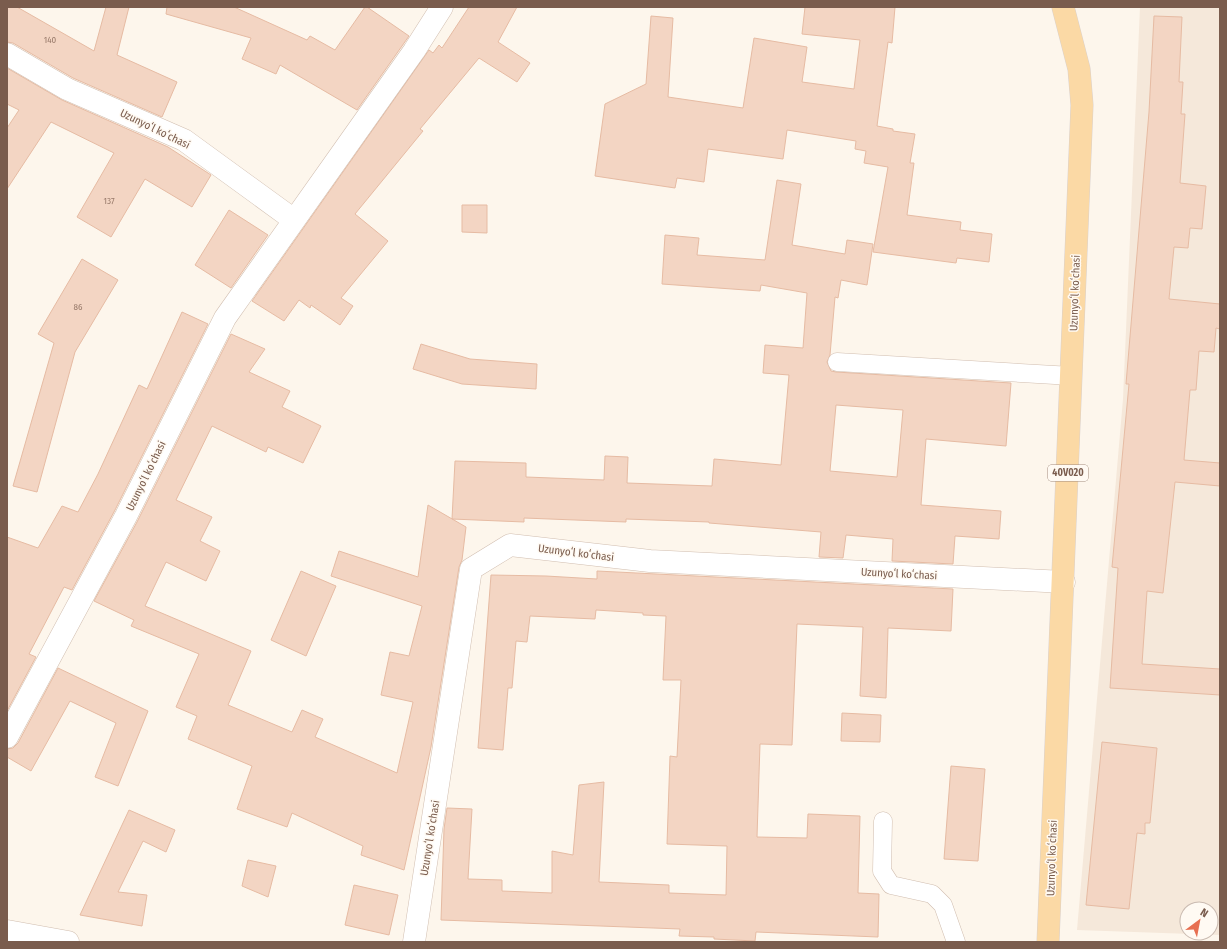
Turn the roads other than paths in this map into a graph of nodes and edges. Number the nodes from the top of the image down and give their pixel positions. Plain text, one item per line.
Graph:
1 (442, 7) edge
2 (1063, 7) edge
3 (7, 54) edge
4 (294, 220) junction
5 (837, 362) dead end
6 (1072, 376) junction
7 (1064, 582) junction
8 (7, 737) edge
9 (883, 821) dead end
10 (7, 931) edge
11 (68, 942) edge
12 (414, 942) edge
13 (956, 942) edge
14 (1048, 942) edge

1 - 4 street, Uzunyoʻl koʻchasi
2 - 6 main road, Uzunyoʻl koʻchasi / 40V020
3 - 4 street, Uzunyoʻl koʻchasi
4 - 8 street, Uzunyoʻl koʻchasi
5 - 6 lane
6 - 7 main road, Uzunyoʻl koʻchasi / 40V020
7 - 12 street, Uzunyoʻl koʻchasi
7 - 14 main road, Uzunyoʻl koʻchasi / 40V020
9 - 13 lane
10 - 11 street

